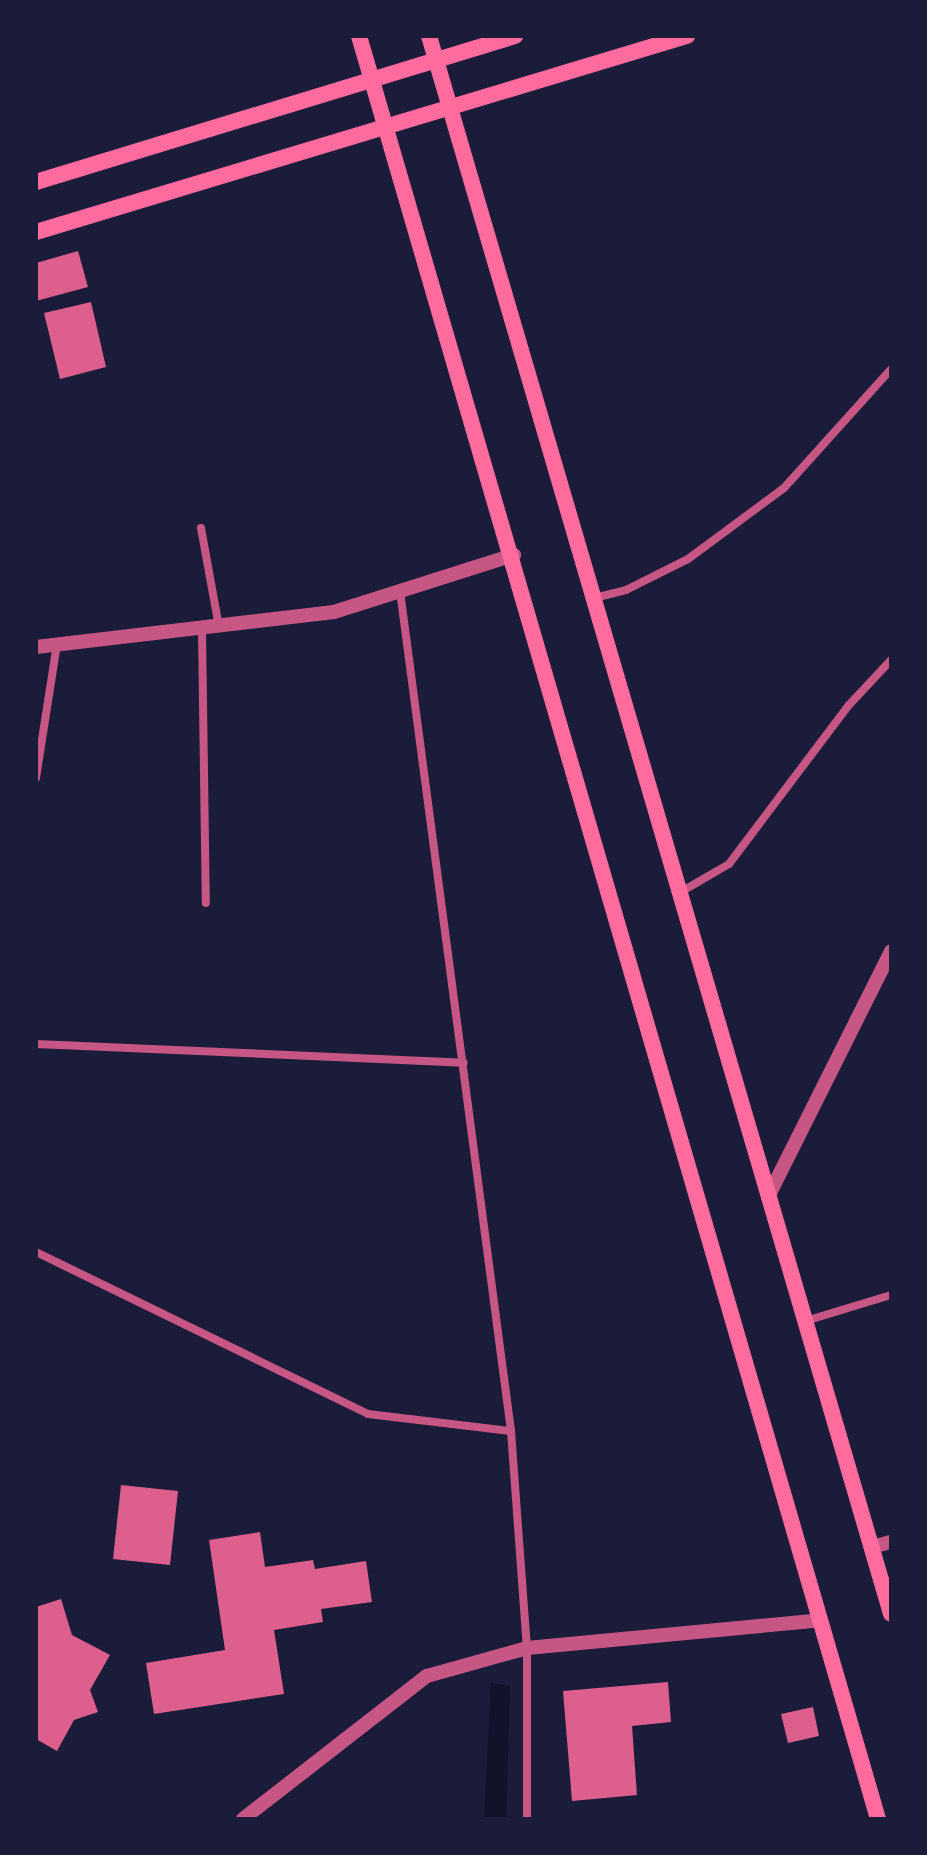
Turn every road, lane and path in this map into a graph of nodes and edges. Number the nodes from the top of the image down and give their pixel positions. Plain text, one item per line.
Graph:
1 (359, 36) edge
2 (429, 36) edge
3 (515, 36) edge
4 (687, 36) edge
5 (436, 61) junction
6 (371, 82) junction
7 (453, 107) junction
8 (387, 127) junction
9 (36, 182) edge
10 (36, 232) edge
11 (891, 369) edge
12 (201, 528) dead end
13 (514, 555) junction
14 (400, 591) junction
15 (594, 598) junction
16 (219, 628) junction
17 (202, 630) junction
18 (57, 644) junction
19 (36, 647) edge
20 (891, 660) edge
21 (36, 778) edge
22 (679, 893) junction
23 (206, 903) dead end
24 (891, 951) edge
25 (36, 1044) edge
26 (464, 1063) junction
27 (768, 1197) junction
28 (36, 1252) edge
29 (891, 1295) edge
30 (802, 1322) junction
31 (511, 1431) junction
32 (891, 1542) edge
33 (872, 1547) junction
34 (891, 1614) edge
35 (821, 1620) junction
36 (527, 1648) junction
37 (243, 1819) edge
38 (527, 1819) edge
39 (878, 1819) edge

1 - 6 main road
2 - 5 main road
3 - 5 main road
4 - 7 main road
5 - 6 main road
5 - 7 main road
6 - 8 main road
6 - 9 main road
7 - 8 main road
7 - 15 main road
8 - 10 main road
8 - 13 main road
11 - 15 street
12 - 16 street
13 - 14 street
13 - 35 main road
14 - 16 street
14 - 26 street
15 - 22 main road
16 - 17 street
17 - 18 street
17 - 23 street
18 - 19 street
18 - 21 street
20 - 22 street
22 - 27 main road
24 - 27 street
25 - 26 street
26 - 31 street
27 - 30 main road
28 - 31 street
29 - 30 street
30 - 33 main road
31 - 36 street
32 - 33 street
33 - 34 main road
35 - 36 street
35 - 39 main road
36 - 37 street
36 - 38 street

